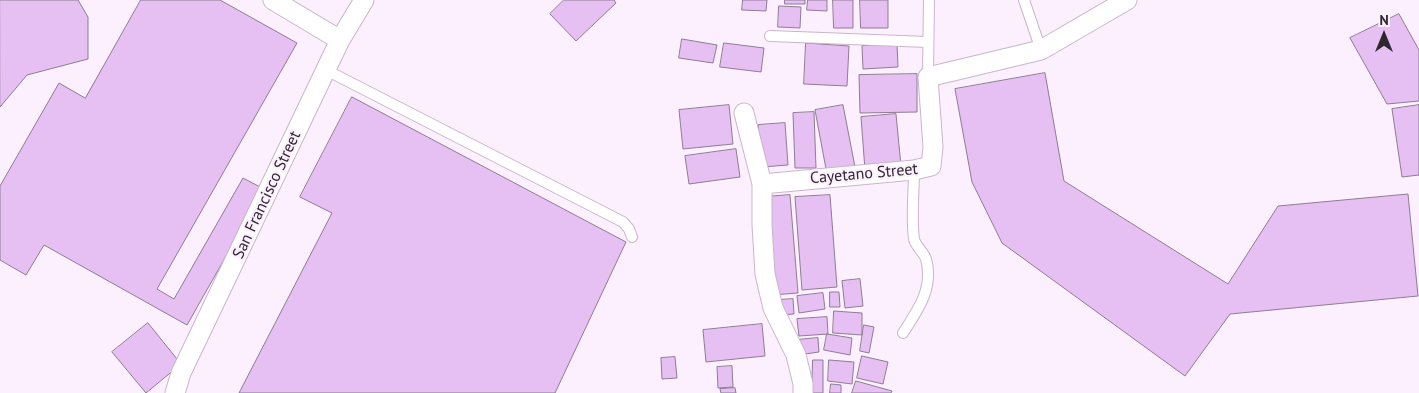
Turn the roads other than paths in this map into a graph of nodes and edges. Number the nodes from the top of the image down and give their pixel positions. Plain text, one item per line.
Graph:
1 (273, 0) edge
2 (364, 0) edge
3 (929, 0) edge
4 (1024, 0) edge
5 (1127, 0) edge
6 (770, 36) dead end
7 (340, 40) junction
8 (928, 42) junction
9 (1042, 50) junction
10 (326, 70) junction
11 (928, 77) junction
12 (744, 113) dead end
13 (914, 170) junction
14 (762, 184) junction
15 (632, 237) dead end
16 (903, 333) dead end
17 (172, 390) edge
18 (802, 393) edge

1 - 7 street
2 - 7 street, San Francisco Street
3 - 8 lane
4 - 9 lane
5 - 9 street
6 - 8 lane
7 - 10 street, San Francisco Street
8 - 11 lane
9 - 11 street
10 - 15 lane
10 - 17 street, San Francisco Street
11 - 13 street, Cayetano Street
12 - 14 street
13 - 14 street, Cayetano Street
13 - 16 lane
14 - 18 street

